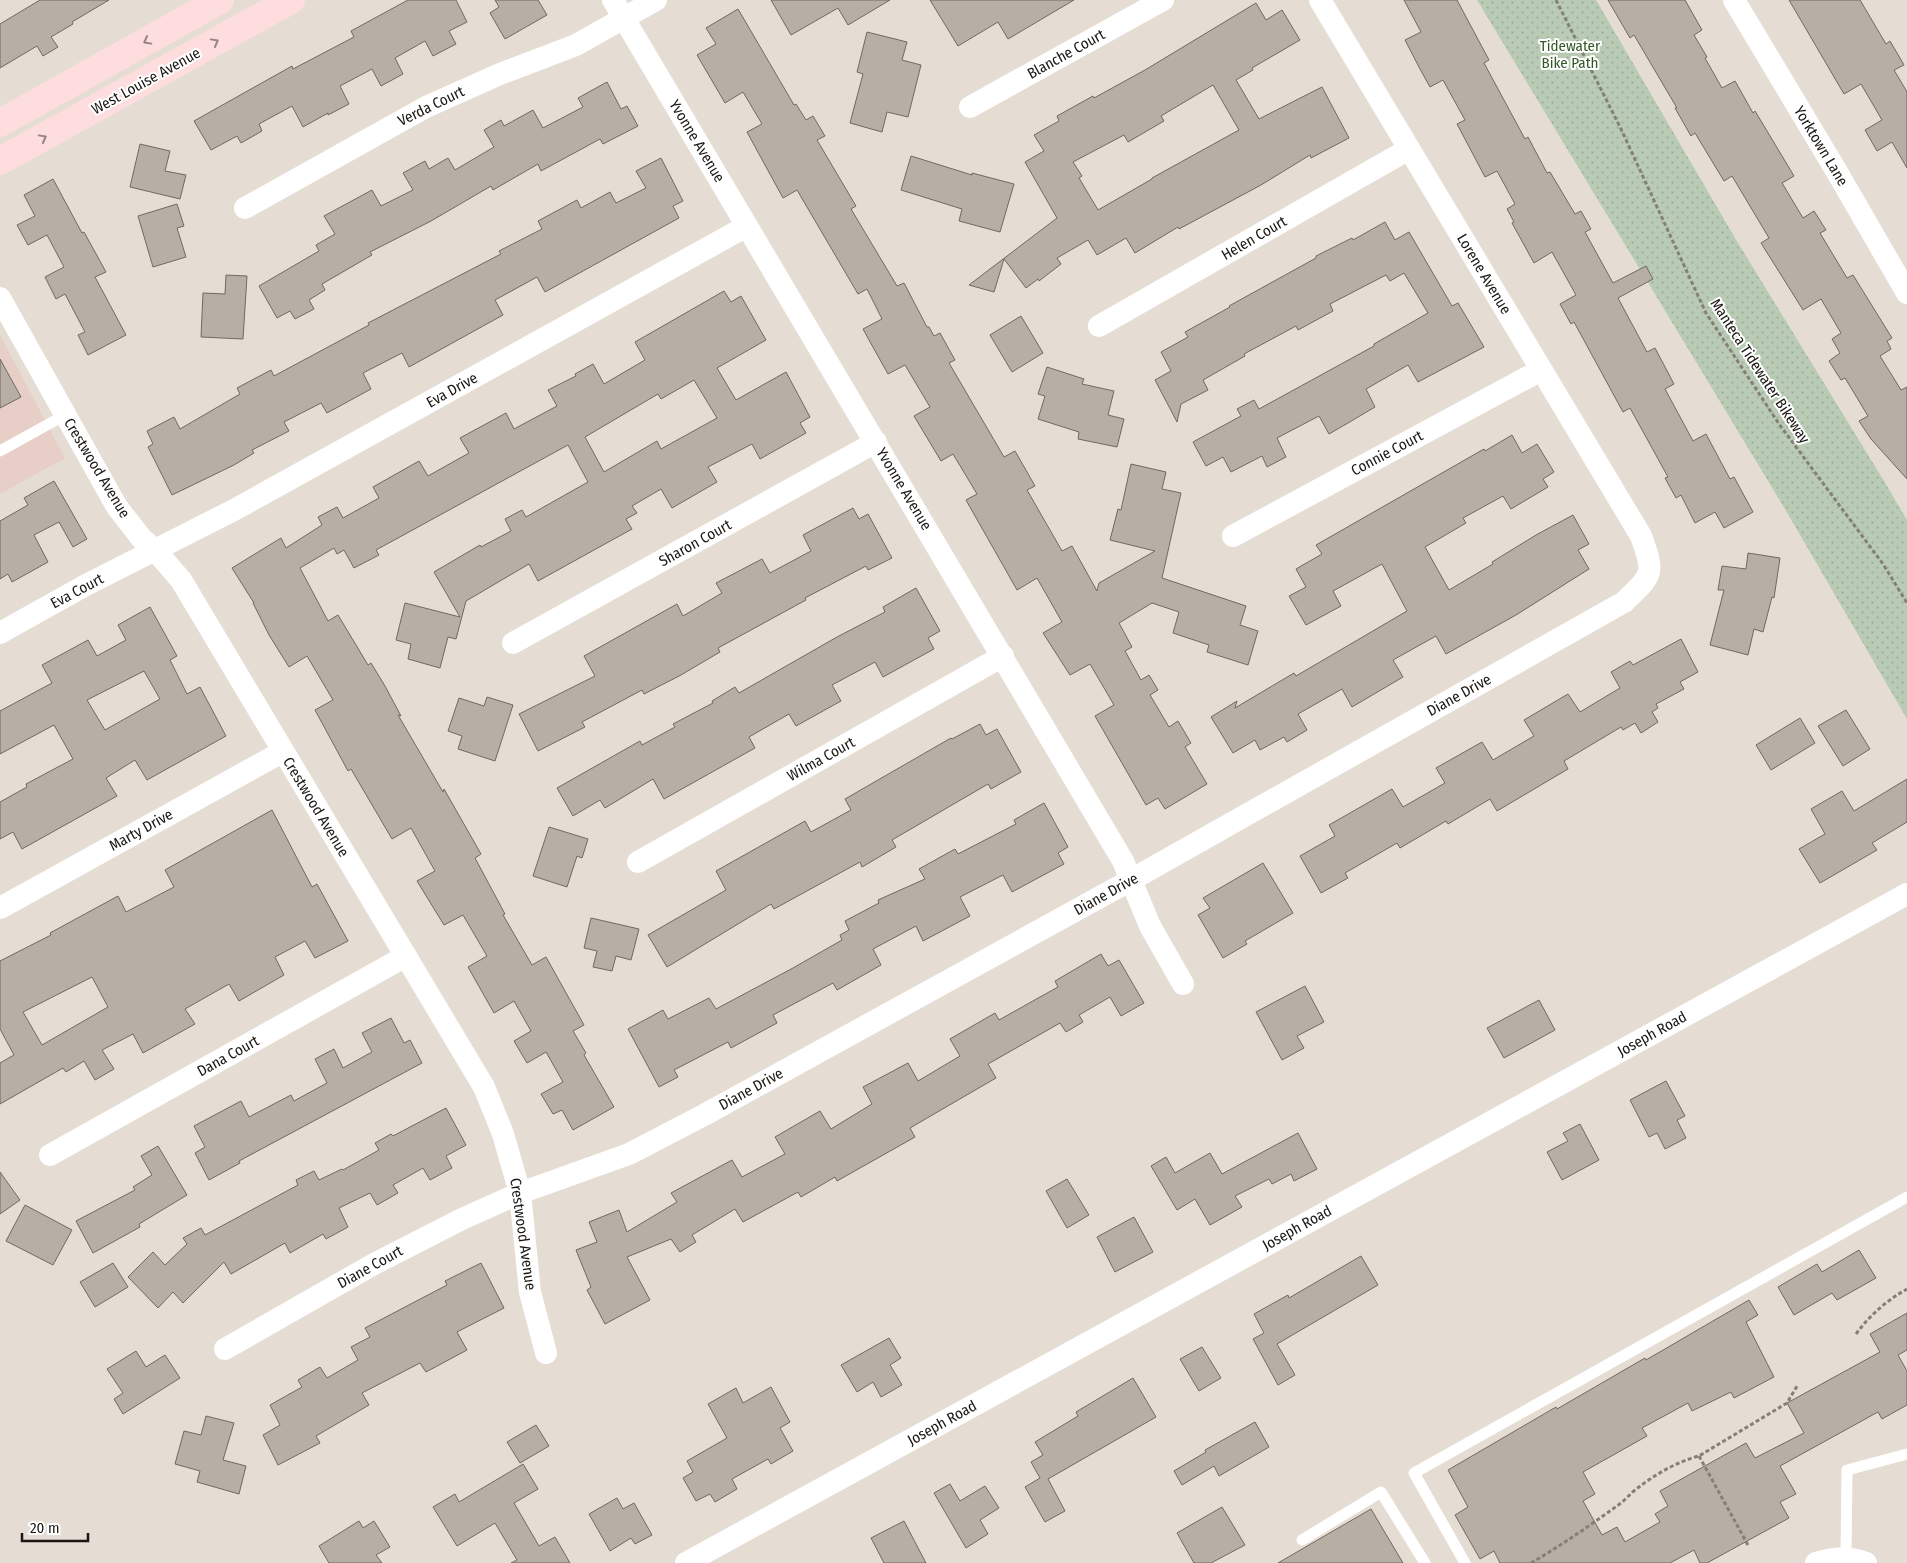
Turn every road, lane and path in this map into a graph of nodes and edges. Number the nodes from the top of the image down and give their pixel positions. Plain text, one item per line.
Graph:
1 (220, 0) edge
2 (291, 0) edge
3 (656, 0) edge
4 (1162, 0) edge
5 (1320, 0) edge
6 (1556, 0) edge
7 (1734, 0) edge
8 (618, 9) edge
9 (970, 108) dead end
10 (0, 123) edge
11 (1409, 149) junction
12 (0, 162) edge
13 (245, 208) dead end
14 (747, 226) junction
15 (1907, 294) edge
16 (0, 298) edge
17 (1099, 326) dead end
18 (1541, 370) junction
19 (65, 414) junction
20 (876, 442) junction
21 (0, 451) edge
22 (1233, 536) dead end
23 (1646, 549) joint
24 (155, 550) junction
25 (1907, 603) edge
26 (0, 633) edge
27 (513, 643) dead end
28 (1003, 656) junction
29 (282, 752) junction
30 (638, 862) dead end
31 (1131, 880) junction
32 (1907, 894) edge
33 (0, 908) edge
34 (406, 956) junction
35 (1183, 984) dead end
36 (50, 1155) dead end
37 (520, 1193) junction
38 (1907, 1197) edge
39 (1907, 1289) edge
40 (1856, 1334) dead end
41 (225, 1349) dead end
42 (546, 1353) dead end
43 (1797, 1386) dead end
44 (1907, 1454) edge
45 (1699, 1456) junction
46 (1302, 1540) dead end
47 (1748, 1545) dead end
48 (1856, 1560) edge
49 (686, 1563) edge
50 (1424, 1563) edge
51 (1465, 1563) edge
52 (1531, 1563) edge
53 (1816, 1563) edge

1 -> 10 main road
12 -> 2 main road, West Louise Avenue
3 - 8 street, Verda Court
4 - 9 street, Blanche Court
5 - 11 street, Lorene Avenue
6 - 25 path, Manteca Tidewater Bikeway
7 - 15 street, Yorktown Lane
8 - 13 street, Verda Court
8 - 14 street, Yvonne Avenue
11 - 17 street, Helen Court
11 - 18 street, Lorene Avenue
14 - 20 street, Yvonne Avenue
14 - 24 street, Eva Drive
16 - 19 street, Crestwood Avenue
18 - 22 street, Connie Court
18 - 23 street, Lorene Avenue
19 - 21 lane
19 - 24 street, Crestwood Avenue
20 - 27 street, Sharon Court
20 - 28 street, Yvonne Avenue
23 - 31 street, Diane Drive
24 - 26 street, Eva Court
24 - 29 street, Crestwood Avenue
28 - 30 street, Wilma Court
28 - 31 street, Yvonne Avenue
29 - 33 street, Marty Drive
29 - 34 street, Crestwood Avenue
31 - 35 street, Yvonne Avenue
31 - 37 street, Diane Drive
32 - 49 street, Joseph Road
34 - 36 street, Dana Court
34 - 37 street, Crestwood Avenue
37 - 41 street, Diane Court
37 - 42 street, Crestwood Avenue
38 - 51 lane
39 - 40 path
43 - 45 path
44 - 48 lane
45 - 47 path
45 - 52 path
46 - 50 lane
48 - 53 street

